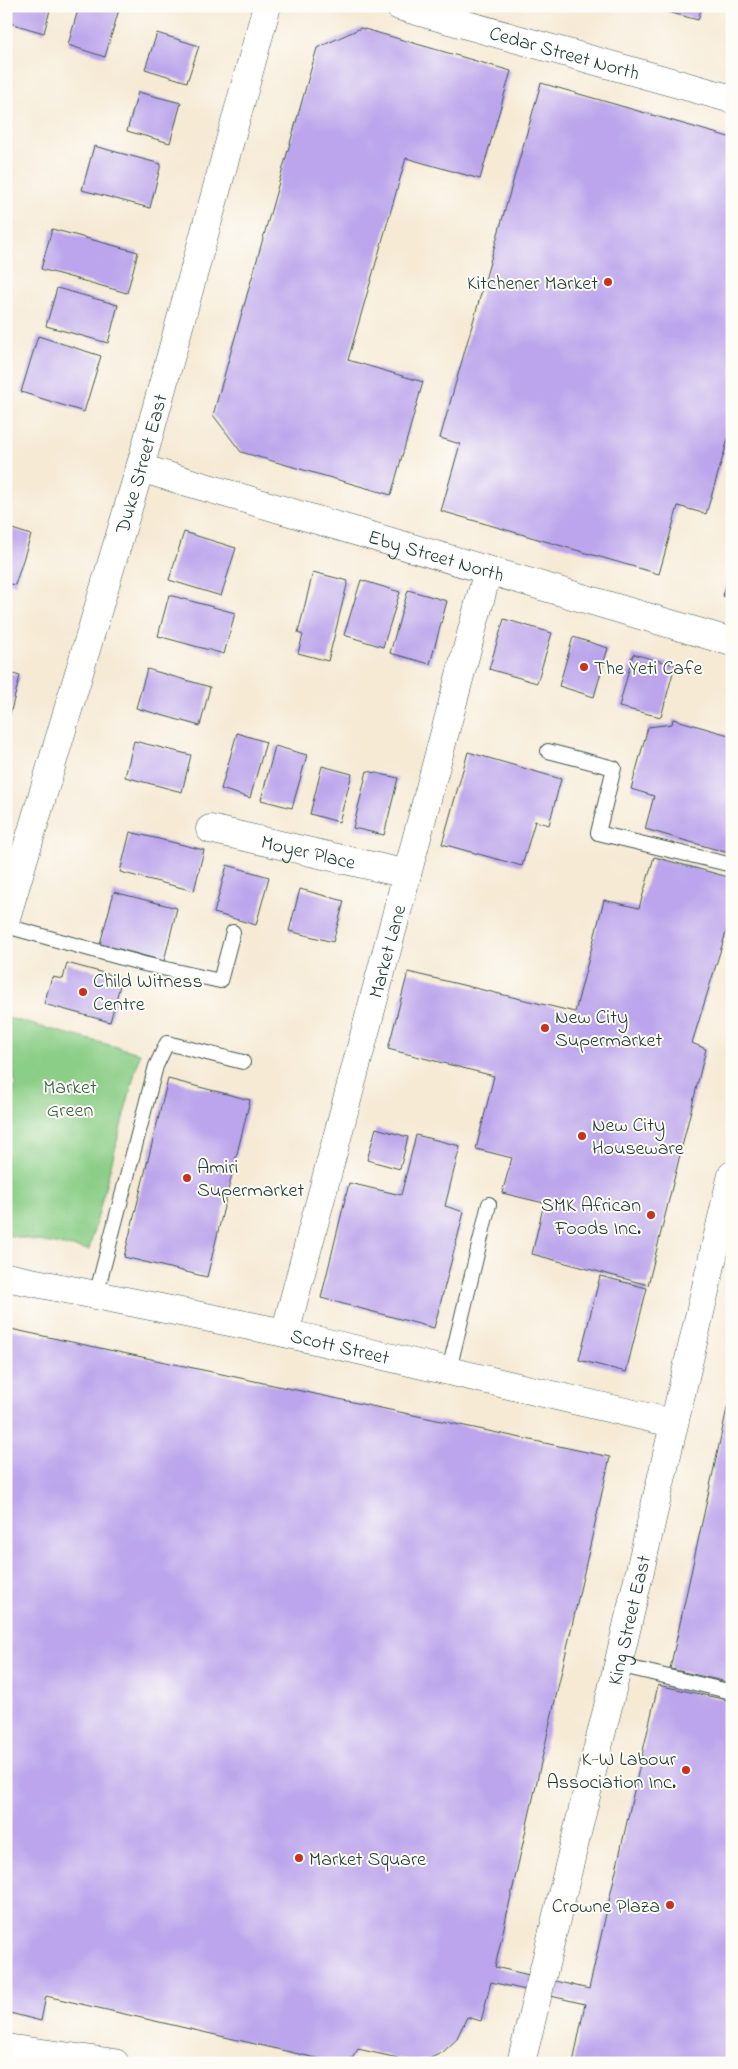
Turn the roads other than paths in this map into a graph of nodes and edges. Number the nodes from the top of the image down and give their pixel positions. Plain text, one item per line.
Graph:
1 (267, 6) edge
2 (399, 6) edge
3 (732, 98) edge
4 (140, 468) junction
5 (488, 570) junction
6 (732, 642) edge
7 (548, 751) dead end
8 (210, 829) dead end
9 (732, 865) edge
10 (407, 874) junction
11 (6, 918) edge
12 (6, 926) edge
13 (233, 932) dead end
14 (244, 1062) dead end
15 (732, 1175) edge
16 (490, 1204) dead end
17 (6, 1277) edge
18 (96, 1296) junction
19 (285, 1333) junction
20 (449, 1370) junction
21 (673, 1424) junction
22 (618, 1665) junction
23 (732, 1692) edge
24 (6, 2048) edge
25 (115, 2063) edge
26 (521, 2063) edge

1 - 4 street, Duke Street East
2 - 3 street, Cedar Street North
4 - 5 street, Eby Street North
4 - 11 street, Duke Street East
5 - 6 street, Eby Street North
5 - 10 street, Market Lane
7 - 9 lane
8 - 10 street, Moyer Place
10 - 19 street, Market Lane
12 - 13 lane
14 - 18 lane
15 - 21 street, King Street East
16 - 20 lane
17 - 18 street, Scott Street
18 - 19 street, Scott Street
19 - 20 street, Scott Street
20 - 21 street, Scott Street
21 - 22 street, King Street East
22 - 23 lane
22 - 26 street, King Street East
24 - 25 street

